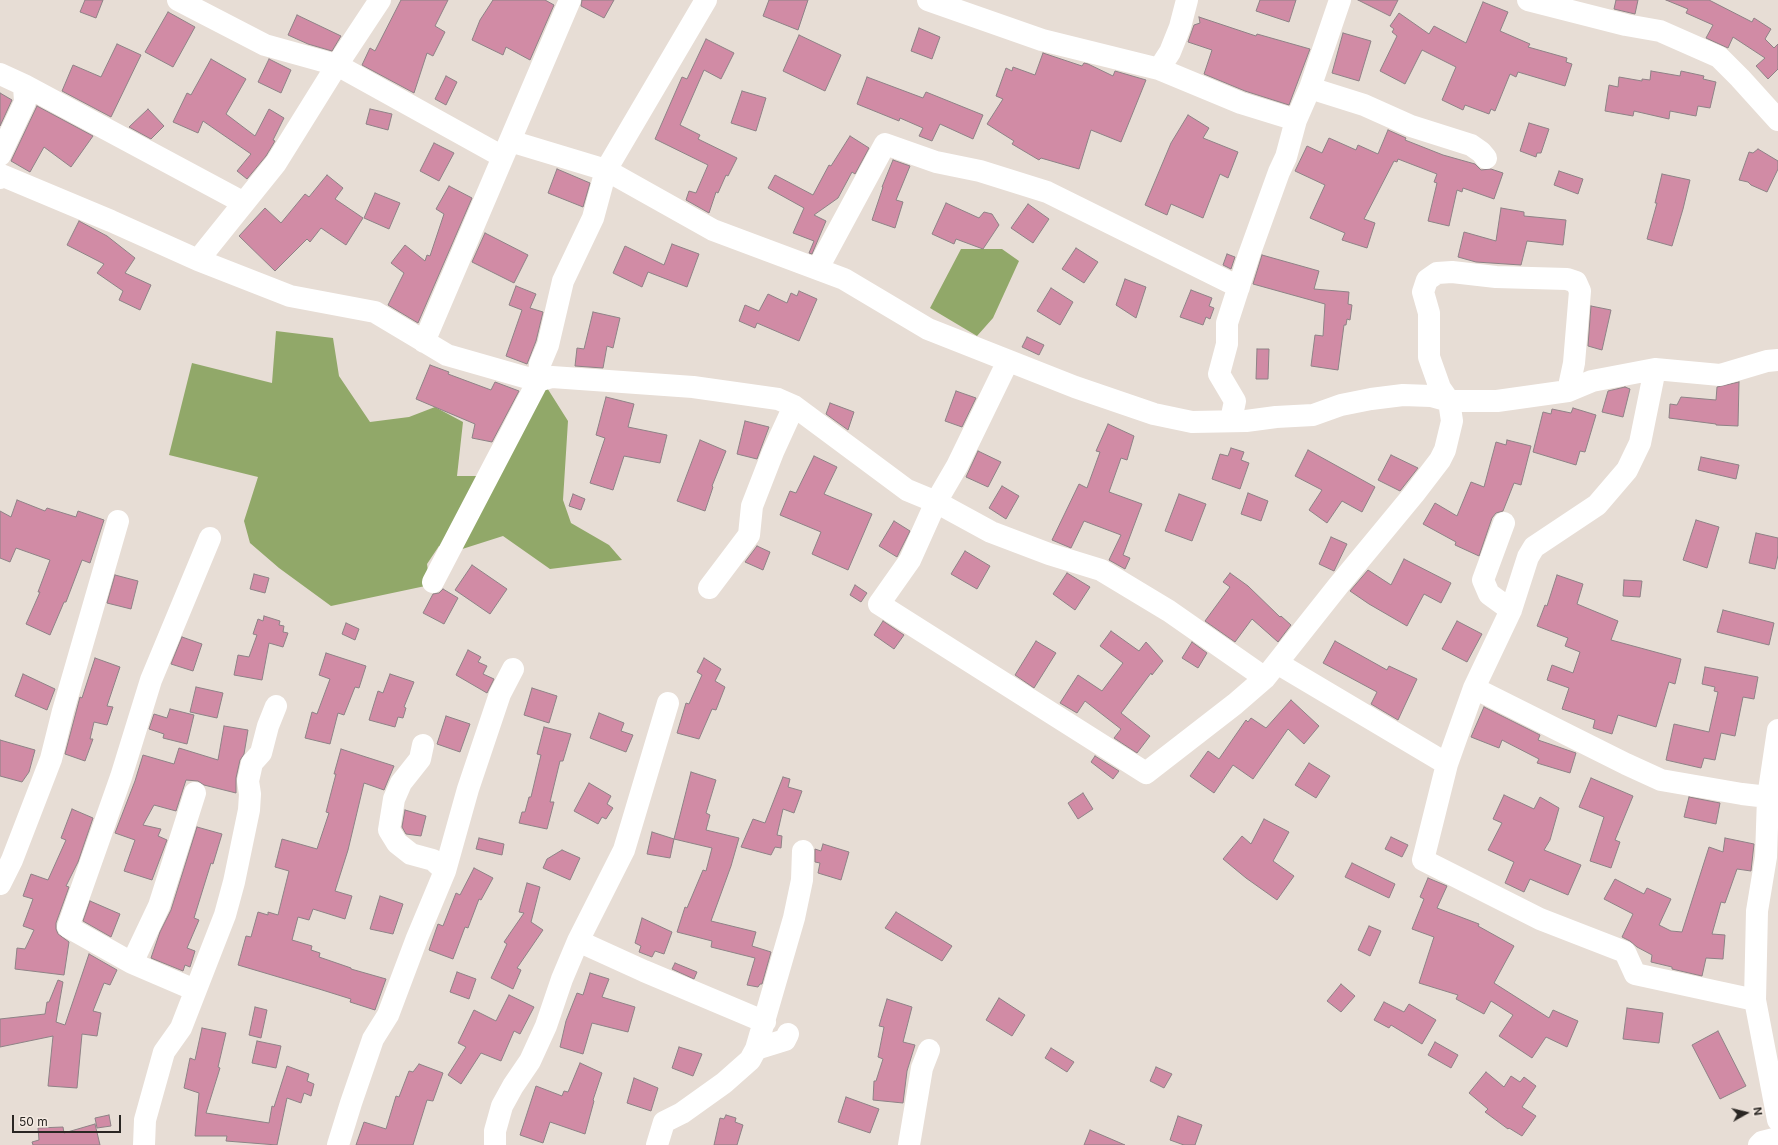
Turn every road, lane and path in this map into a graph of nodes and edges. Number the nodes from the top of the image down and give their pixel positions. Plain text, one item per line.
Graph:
1 (178, 0) edge
2 (380, 0) edge
3 (570, 0) edge
4 (706, 0) edge
5 (928, 0) edge
6 (1187, 0) edge
7 (1340, 0) edge
8 (1528, 0) edge
9 (337, 65) junction
10 (1159, 69) junction
11 (0, 74) edge
12 (24, 85) junction
13 (1310, 88) junction
14 (1296, 120) junction
15 (1778, 120) edge
16 (507, 149) junction
17 (1486, 158) dead end
18 (606, 170) junction
19 (0, 171) edge
20 (244, 203) junction
21 (198, 260) junction
22 (818, 268) junction
23 (1239, 287) junction
24 (424, 342) junction
25 (1778, 360) edge
26 (1008, 361) junction
27 (1655, 369) junction
28 (538, 381) junction
29 (1568, 391) junction
30 (1449, 401) junction
31 (794, 406) junction
32 (1231, 420) junction
33 (936, 502) junction
34 (118, 521) dead end
35 (1504, 523) dead end
36 (210, 538) dead end
37 (433, 582) dead end
38 (709, 588) dead end
39 (1511, 610) junction
40 (512, 669) dead end
41 (1271, 671) junction
42 (1474, 688) junction
43 (668, 703) dead end
44 (276, 706) dead end
45 (1778, 730) edge
46 (424, 745) dead end
47 (1447, 764) junction
48 (195, 792) dead end
49 (1768, 797) junction
50 (803, 851) dead end
51 (445, 871) junction
52 (0, 884) edge
53 (578, 941) junction
54 (132, 963) junction
55 (195, 990) junction
56 (1755, 1000) junction
57 (765, 1022) junction
58 (788, 1034) dead end
59 (756, 1049) junction
60 (929, 1050) dead end
61 (1778, 1120) edge
62 (1778, 1138) edge
63 (145, 1144) edge
64 (338, 1145) edge
65 (495, 1145) edge
66 (657, 1145) edge
67 (909, 1145) edge
68 (1759, 1145) edge

1 - 9 street
2 - 9 street
3 - 16 street
4 - 18 street
5 - 10 street
6 - 10 street
7 - 13 street
8 - 15 street
9 - 16 street
9 - 20 street
10 - 14 street
11 - 12 street
12 - 19 street
12 - 20 street
13 - 14 street
13 - 17 street
14 - 23 street
16 - 18 street
16 - 24 street
18 - 22 street
18 - 28 street
19 - 21 street
20 - 21 street
21 - 24 street
22 - 23 street
22 - 26 street
23 - 32 street
24 - 28 street
25 - 27 street
26 - 32 street
26 - 33 street
27 - 29 street
27 - 39 street
28 - 31 street
28 - 37 street
29 - 30 street
29 - 30 street
30 - 32 street
30 - 41 street
31 - 33 street
31 - 38 street
33 - 41 street
33 - 41 street
34 - 52 street
35 - 39 street
36 - 54 street
39 - 42 street
40 - 51 street
41 - 47 street
42 - 47 street
42 - 49 street
43 - 53 street
44 - 55 street
45 - 49 street
46 - 51 street
47 - 56 street
48 - 54 street
49 - 56 street
50 - 57 street
51 - 64 street
53 - 57 street
53 - 65 street
54 - 55 street
55 - 63 street
56 - 61 street
57 - 59 street
58 - 59 street
59 - 66 street
60 - 67 street
62 - 68 street

